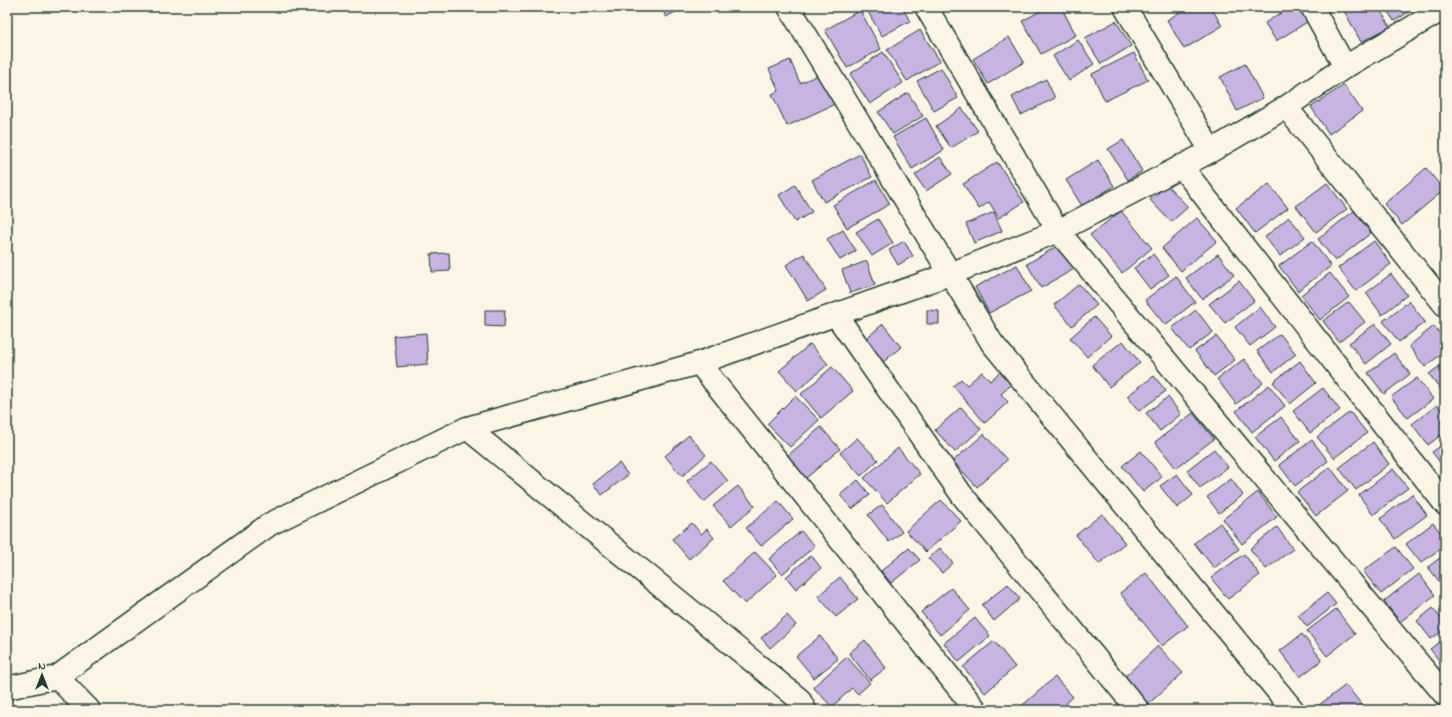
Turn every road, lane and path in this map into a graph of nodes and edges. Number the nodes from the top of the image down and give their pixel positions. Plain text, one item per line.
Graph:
1 (789, 7) edge
2 (926, 7) edge
3 (1125, 7) edge
4 (1312, 7) edge
5 (1445, 8) edge
6 (1345, 67) junction
7 (1286, 107) junction
8 (1212, 151) junction
9 (1181, 166) junction
10 (1058, 231) junction
11 (950, 274) junction
12 (1445, 305) edge
13 (836, 315) junction
14 (700, 363) junction
15 (467, 428) junction
16 (1445, 504) edge
17 (56, 677) junction
18 (7, 688) edge
19 (1445, 695) edge
20 (89, 710) edge
21 (805, 710) edge
22 (976, 710) edge
23 (1138, 710) edge
24 (1293, 710) edge

1 - 11 street
2 - 10 street
3 - 8 street
4 - 6 street
5 - 6 street
6 - 7 street
7 - 8 street
7 - 12 street
8 - 9 street
9 - 10 street
9 - 16 street
10 - 11 street
10 - 19 street
11 - 13 street
11 - 24 street
13 - 14 street
13 - 23 street
14 - 15 street
14 - 22 street
15 - 17 street
15 - 21 street
17 - 18 street
17 - 20 street

